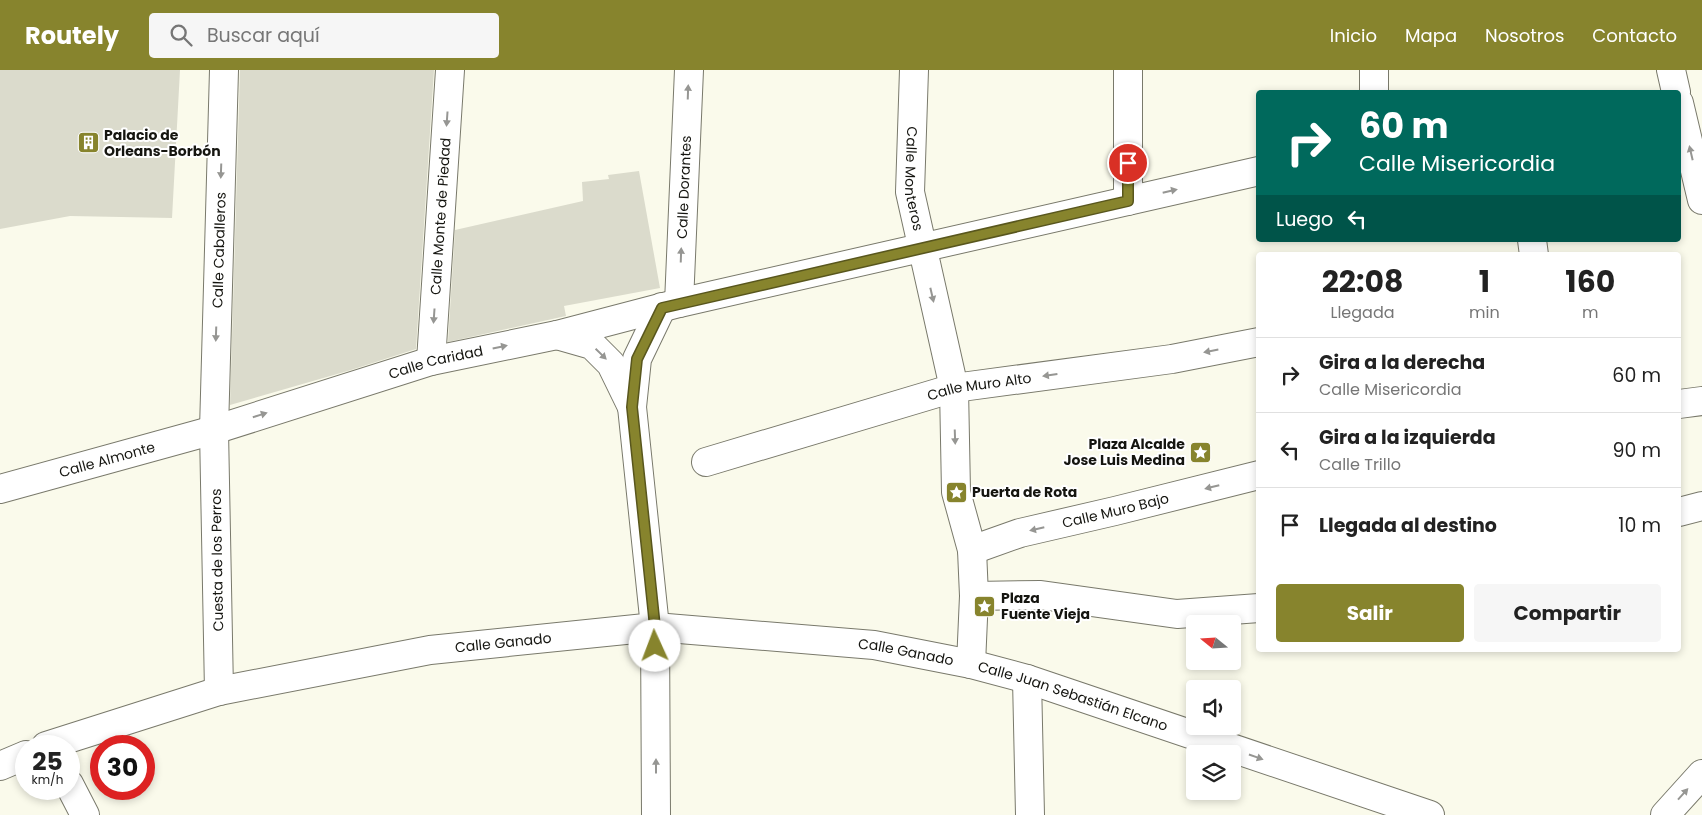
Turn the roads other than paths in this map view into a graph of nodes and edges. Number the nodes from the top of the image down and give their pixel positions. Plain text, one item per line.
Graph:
1 (224, 70) edge
2 (450, 70) edge
3 (689, 70) edge
4 (914, 70) edge
5 (1128, 70) edge
6 (1374, 70) edge
7 (1671, 70) edge
8 (1374, 90) edge
9 (1676, 90) edge
10 (1681, 111) edge
11 (1256, 172) edge
12 (1702, 200) edge
13 (1128, 201) junction
14 (921, 248) junction
15 (670, 305) junction
16 (557, 335) junction
17 (1256, 343) edge
18 (431, 362) junction
19 (954, 388) junction
20 (1702, 401) edge
21 (1681, 404) edge
22 (632, 407) junction
23 (214, 430) junction
24 (706, 462) dead end
25 (1256, 476) edge
26 (0, 489) edge
27 (1702, 506) edge
28 (1681, 511) edge
29 (972, 550) junction
30 (974, 596) junction
31 (1256, 608) edge
32 (655, 627) junction
33 (971, 664) junction
34 (1027, 679) junction
35 (220, 691) junction
36 (80, 736) edge
37 (15, 760) edge
38 (0, 766) edge
39 (1702, 774) edge
40 (77, 800) edge
41 (85, 815) edge
42 (656, 815) edge
43 (1030, 815) edge
44 (1430, 815) edge
45 (1665, 815) edge

1 -> 23 street, Calle Caballeros
2 -> 18 street, Calle Monte de Piedad
15 -> 3 street, Calle Dorantes
4 - 14 street, Calle Monteros
5 - 13 street
6 - 8 street
7 - 9 street
12 -> 10 street
13 -> 11 street, Calle Caridad
13 - 14 street, Calle Caridad
14 - 15 street, Calle Caridad
14 -> 19 street, Calle Monteros
15 - 16 street, Calle Caridad
15 - 22 street
18 -> 16 street, Calle Caridad
16 -> 22 street
17 -> 19 street, Calle Muro Alto
23 -> 18 street, Calle Caridad
19 - 24 street, Calle Muro Alto
19 -> 29 street, Calle Monteros
20 - 21 street
22 - 32 street
23 - 26 street, Calle Almonte
23 - 35 street, Cuesta de los Perros
25 -> 29 street, Calle Muro Bajo
27 - 28 street
29 - 30 street
30 - 31 street
30 - 33 street
32 - 33 street, Calle Ganado
32 - 35 street, Calle Ganado
42 -> 32 street
33 - 34 street, Calle Juan Sebastián Elcano
34 - 43 street
34 -> 44 street, Calle Juan Sebastián Elcano
35 - 36 street, Calle Ganado
37 - 38 street, Calle Ganado
45 -> 39 street
40 - 41 street

